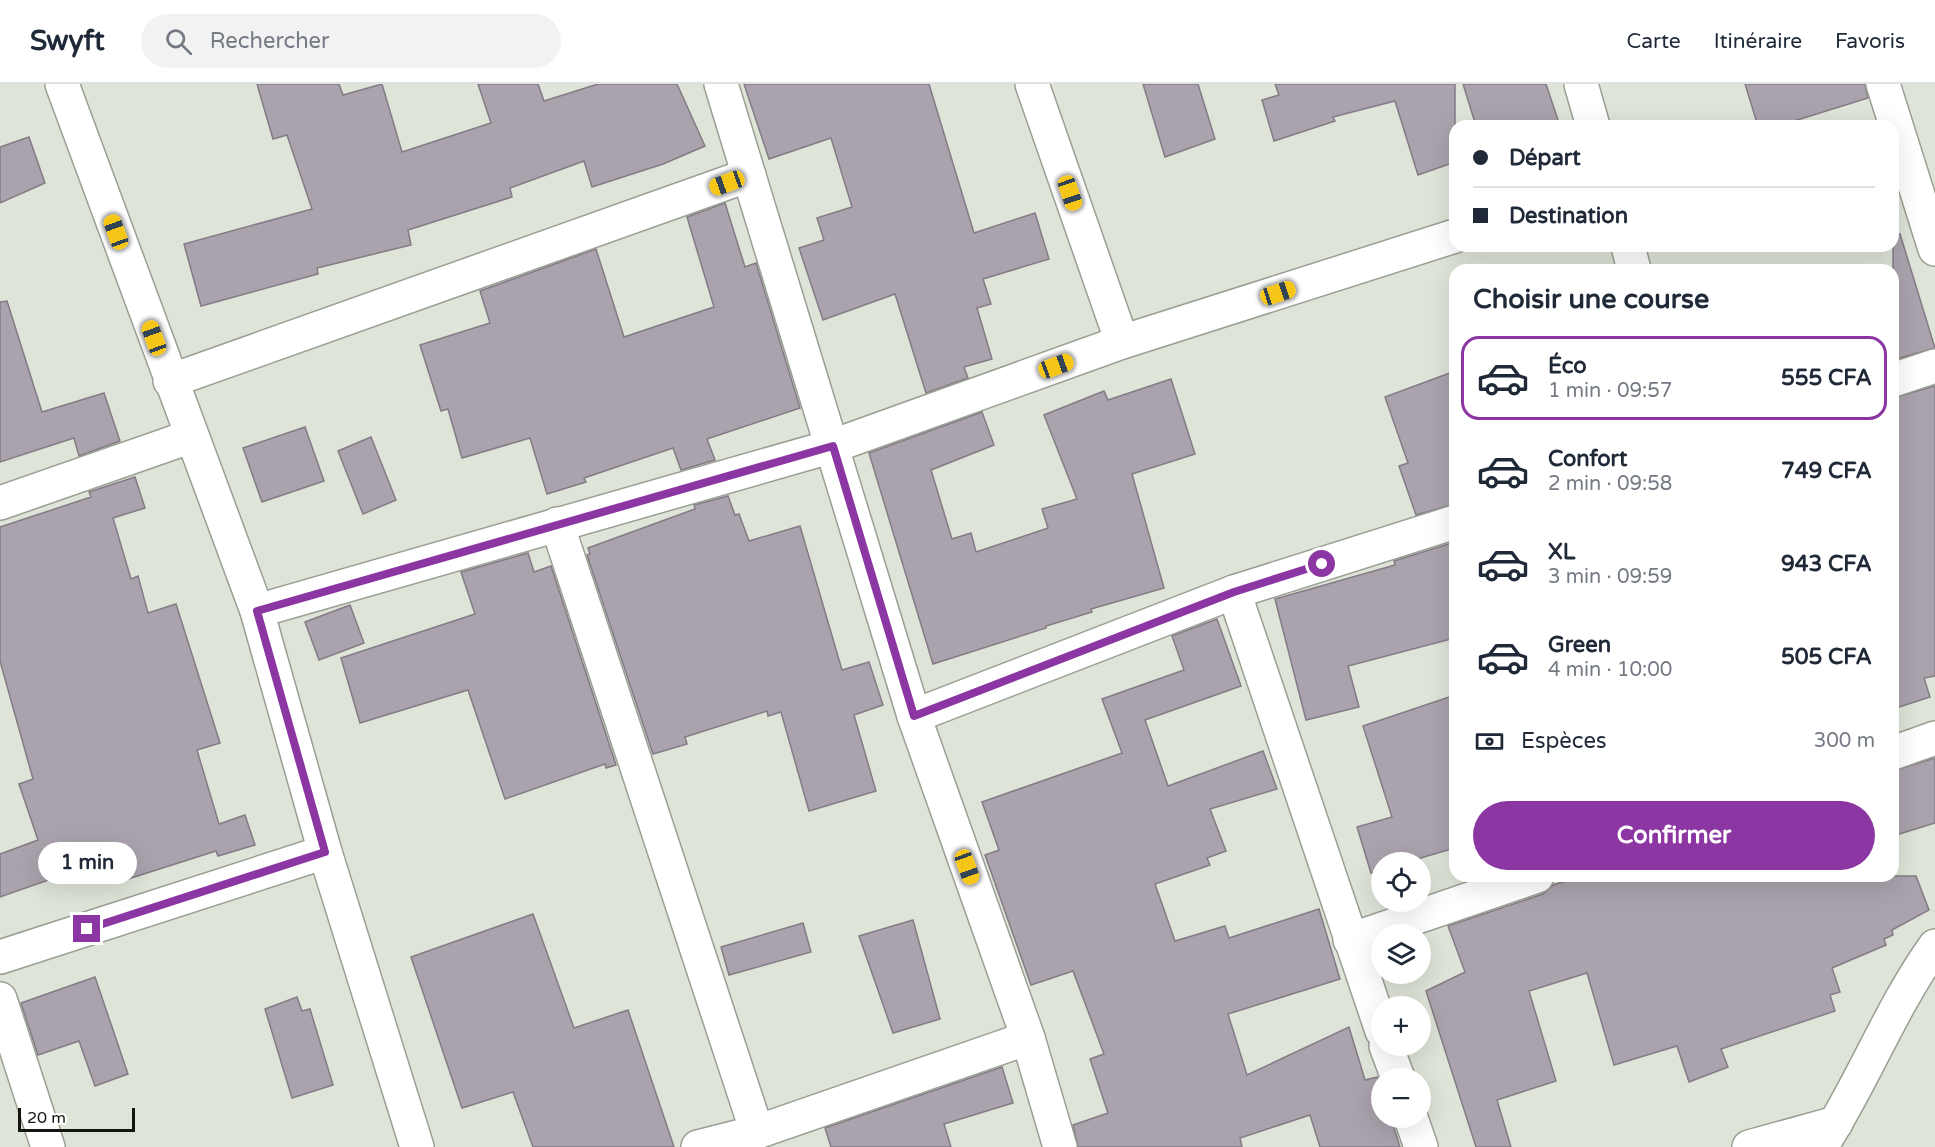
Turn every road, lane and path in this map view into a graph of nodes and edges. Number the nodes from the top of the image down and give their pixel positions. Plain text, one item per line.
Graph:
1 (62, 84) edge
2 (721, 84) edge
3 (1581, 84) edge
4 (1883, 84) edge
5 (1036, 85) edge
6 (1591, 120) edge
7 (1894, 120) edge
8 (1899, 135) edge
9 (749, 175) junction
10 (1449, 238) edge
11 (1935, 249) edge
12 (1122, 342) junction
13 (1935, 366) edge
14 (1899, 378) edge
15 (170, 381) junction
16 (192, 436) junction
17 (833, 446) junction
18 (0, 503) edge
19 (557, 524) junction
20 (1449, 524) edge
21 (1234, 592) junction
22 (257, 611) junction
23 (914, 716) junction
24 (1935, 738) edge
25 (1899, 751) edge
26 (325, 852) junction
27 (1519, 882) edge
28 (1350, 940) junction
29 (1935, 946) edge
30 (0, 957) edge
31 (1924, 980) edge
32 (0, 999) edge
33 (1371, 1000) edge
34 (1028, 1038) junction
35 (1414, 1128) edge
36 (757, 1132) junction
37 (1829, 1135) edge
38 (48, 1147) edge
39 (417, 1147) edge
40 (698, 1147) edge
41 (1060, 1147) edge
42 (1421, 1147) edge
43 (1749, 1147) edge

1 - 15 street
2 - 9 street
3 - 6 street
4 - 7 street
5 - 12 street
8 - 11 street
9 - 15 street
9 - 17 street
10 - 12 street
12 - 17 street
13 - 14 street
15 - 16 street
16 - 18 street
16 - 22 street
17 - 19 street
17 - 23 street
19 - 22 street
19 - 36 street
20 - 21 street
21 - 23 street
21 - 28 street
22 - 26 street
23 - 34 street
24 - 25 street
26 - 30 street
26 - 39 street
27 - 28 street
28 - 33 street
29 - 31 street
31 - 37 street
32 - 38 street
34 - 36 street
34 - 41 street
35 - 42 street
36 - 40 street
37 - 43 street

